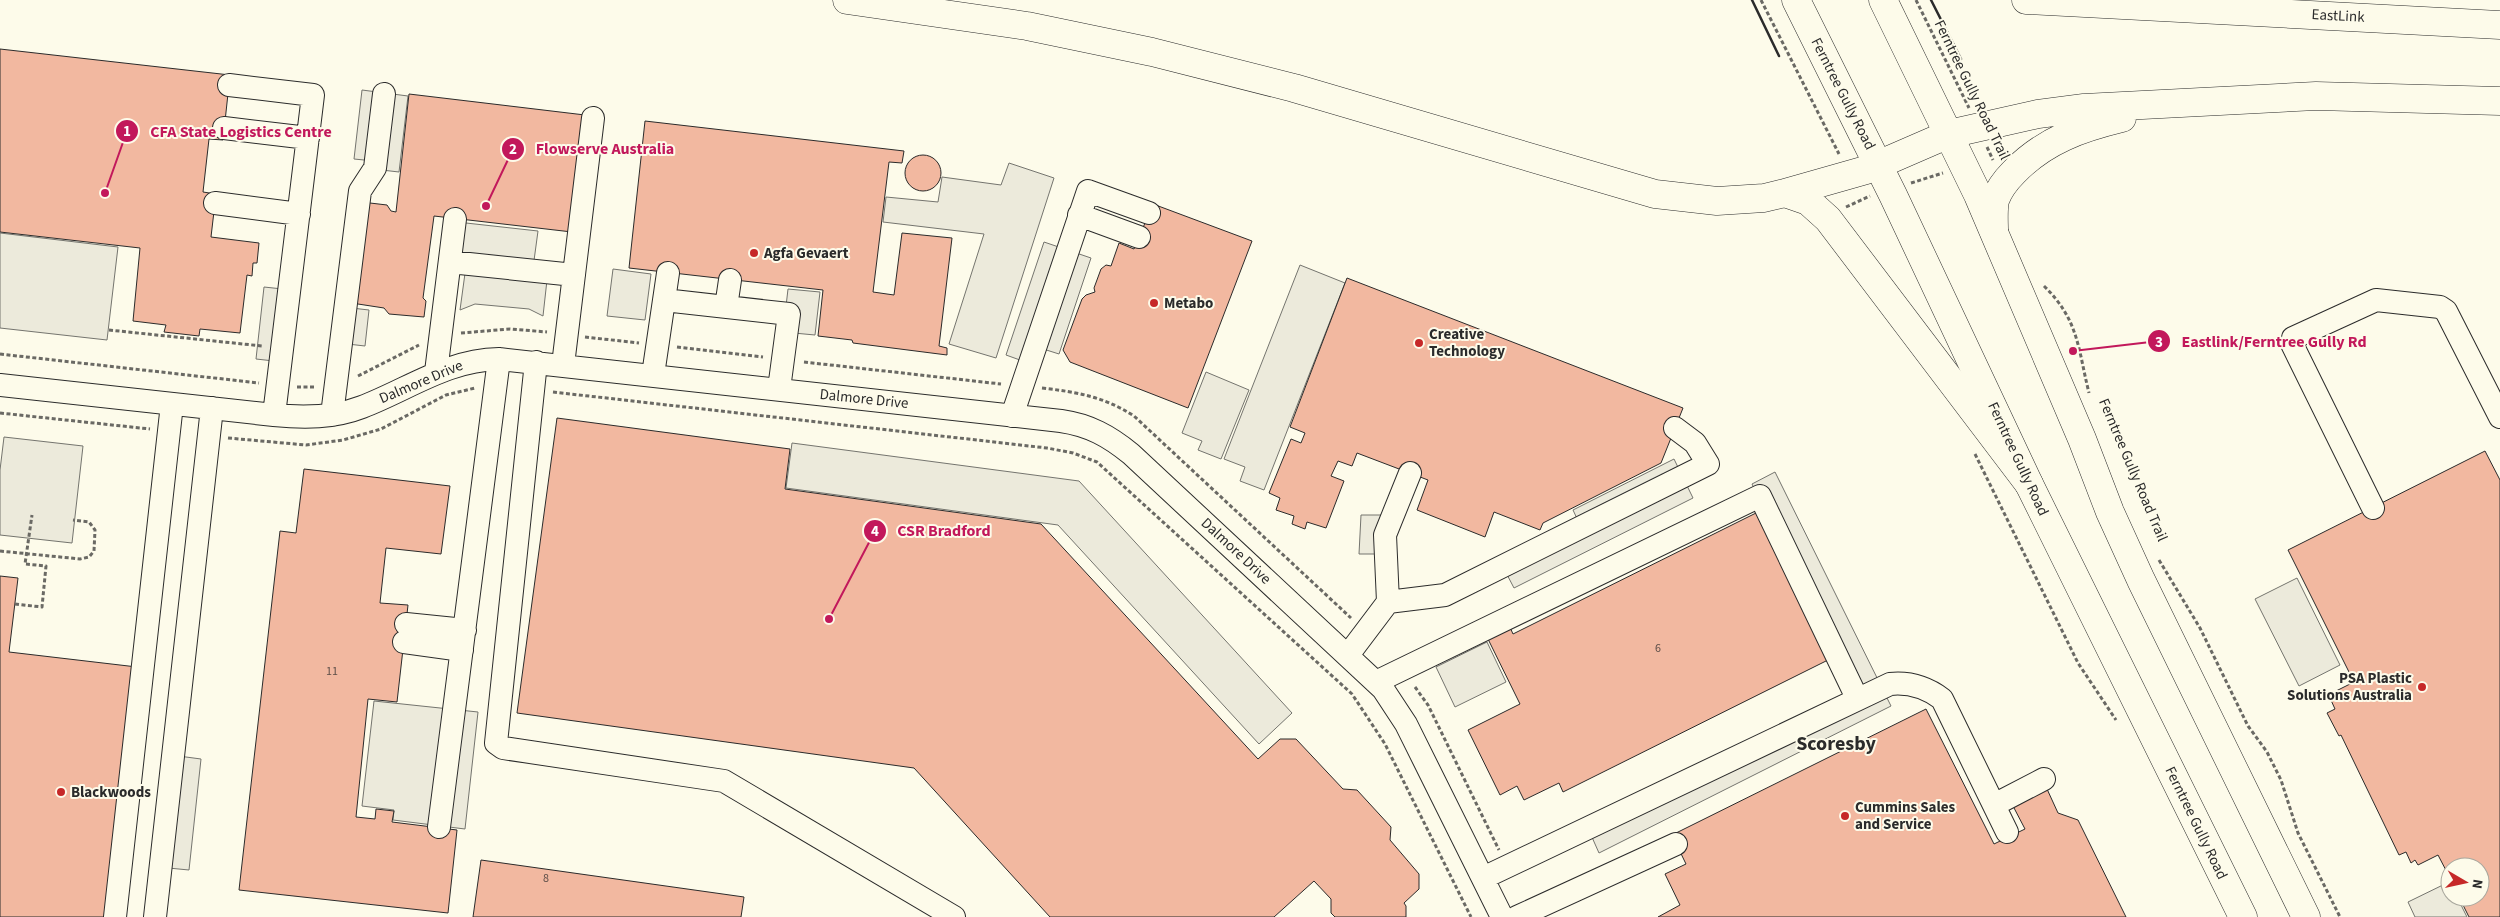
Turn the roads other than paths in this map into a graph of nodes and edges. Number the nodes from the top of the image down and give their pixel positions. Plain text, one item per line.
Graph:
1 (847, 0) edge
2 (1796, 0) edge
3 (1883, 0) edge
4 (2026, 0) edge
5 (2500, 25) edge
6 (229, 85) dead end
7 (384, 94) dead end
8 (2500, 101) edge
9 (2182, 103) junction
10 (593, 118) dead end
11 (224, 128) dead end
12 (1949, 134) junction
13 (308, 138) junction
14 (1878, 164) junction
15 (1785, 193) junction
16 (215, 203) dead end
17 (1149, 213) dead end
18 (298, 214) junction
19 (1079, 215) junction
20 (455, 219) dead end
21 (1994, 231) junction
22 (1139, 237) dead end
23 (450, 262) junction
24 (668, 273) dead end
25 (574, 275) junction
26 (730, 280) dead end
27 (664, 300) junction
28 (726, 307) junction
29 (499, 359) junction
30 (536, 362) junction
31 (563, 365) junction
32 (436, 372) junction
33 (653, 375) junction
34 (0, 385) edge
35 (778, 389) junction
36 (172, 404) junction
37 (212, 408) junction
38 (274, 415) junction
39 (332, 415) junction
40 (1012, 416) junction
41 (2500, 417) edge
42 (1675, 428) dead end
43 (1410, 473) dead end
44 (2029, 484) junction
45 (2373, 508) dead end
46 (1388, 602) junction
47 (405, 633) dead end
48 (463, 640) junction
49 (1348, 655) junction
50 (1376, 682) junction
51 (1857, 698) junction
52 (2044, 779) dead end
53 (1994, 805) junction
54 (438, 827) dead end
55 (2007, 832) dead end
56 (1676, 844) dead end
57 (1483, 878) junction
58 (115, 917) edge
59 (156, 917) edge
60 (954, 917) edge
61 (1502, 917) edge
62 (1517, 917) edge
63 (2243, 917) edge
64 (2306, 917) edge

1 - 15 main road
2 - 14 main road, Ferntree Gully Road
3 - 12 main road
4 - 5 main road, EastLink
6 - 13 street
7 - 39 street
8 - 9 main road
9 - 12 main road
9 - 21 main road
10 - 25 street
11 - 13 street
12 - 14 main road
12 - 21 main road
13 - 18 street
14 - 15 main road
14 - 44 main road, Ferntree Gully Road
15 - 44 main road
16 - 18 street
17 - 19 street
18 - 38 street
19 - 22 street
19 - 40 street
20 - 23 street
21 - 64 main road
23 - 25 street
23 - 32 street
24 - 27 street
25 - 31 street
26 - 28 street
27 - 28 street
27 - 33 street
28 - 35 street
29 - 30 street, Dalmore Drive
29 - 32 street, Dalmore Drive
29 - 48 street
30 - 31 street, Dalmore Drive
30 - 60 street
31 - 33 street, Dalmore Drive
32 - 39 street, Dalmore Drive
33 - 35 street, Dalmore Drive
34 - 36 street, Dalmore Drive
35 - 40 street, Dalmore Drive
36 - 37 street, Dalmore Drive
36 - 58 street
37 - 38 street, Dalmore Drive
37 - 59 street
38 - 39 street, Dalmore Drive
40 - 49 street, Dalmore Drive
41 - 45 street
42 - 46 street
43 - 46 street
44 - 63 main road, Ferntree Gully Road
46 - 49 street
47 - 48 street
48 - 54 street
49 - 50 street, Dalmore Drive
50 - 51 street
50 - 57 street, Dalmore Drive
51 - 53 street
51 - 57 street
52 - 53 street
53 - 55 street
56 - 62 street
57 - 61 street, Dalmore Drive

